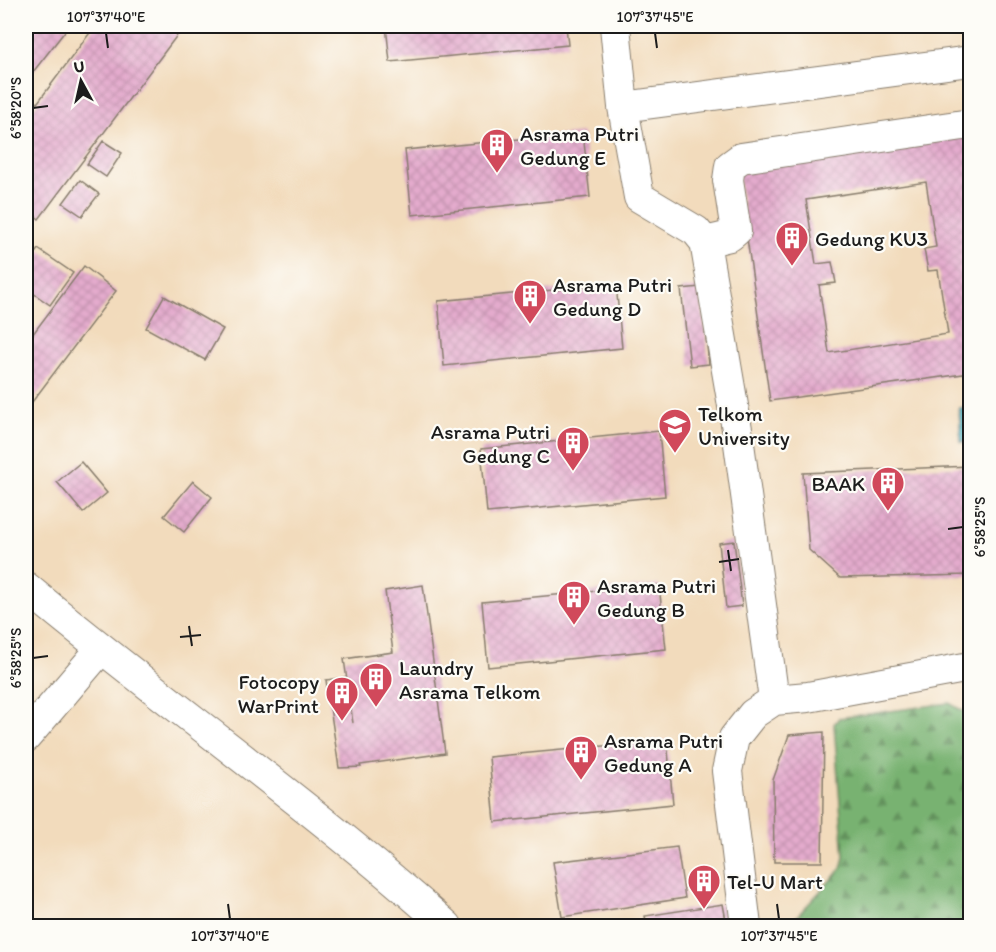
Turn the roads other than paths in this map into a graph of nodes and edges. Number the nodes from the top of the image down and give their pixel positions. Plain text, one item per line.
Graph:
1 (615, 26) edge
2 (970, 61) edge
3 (623, 107) junction
4 (970, 124) edge
5 (705, 242) junction
6 (26, 587) edge
7 (100, 649) junction
8 (970, 667) edge
9 (774, 700) junction
10 (26, 737) edge
11 (447, 927) edge
12 (746, 927) edge

1 - 3 street
2 - 3 street
3 - 5 street
4 - 5 street
5 - 9 street
6 - 7 street
7 - 10 street
7 - 11 street
8 - 9 street
9 - 12 street

